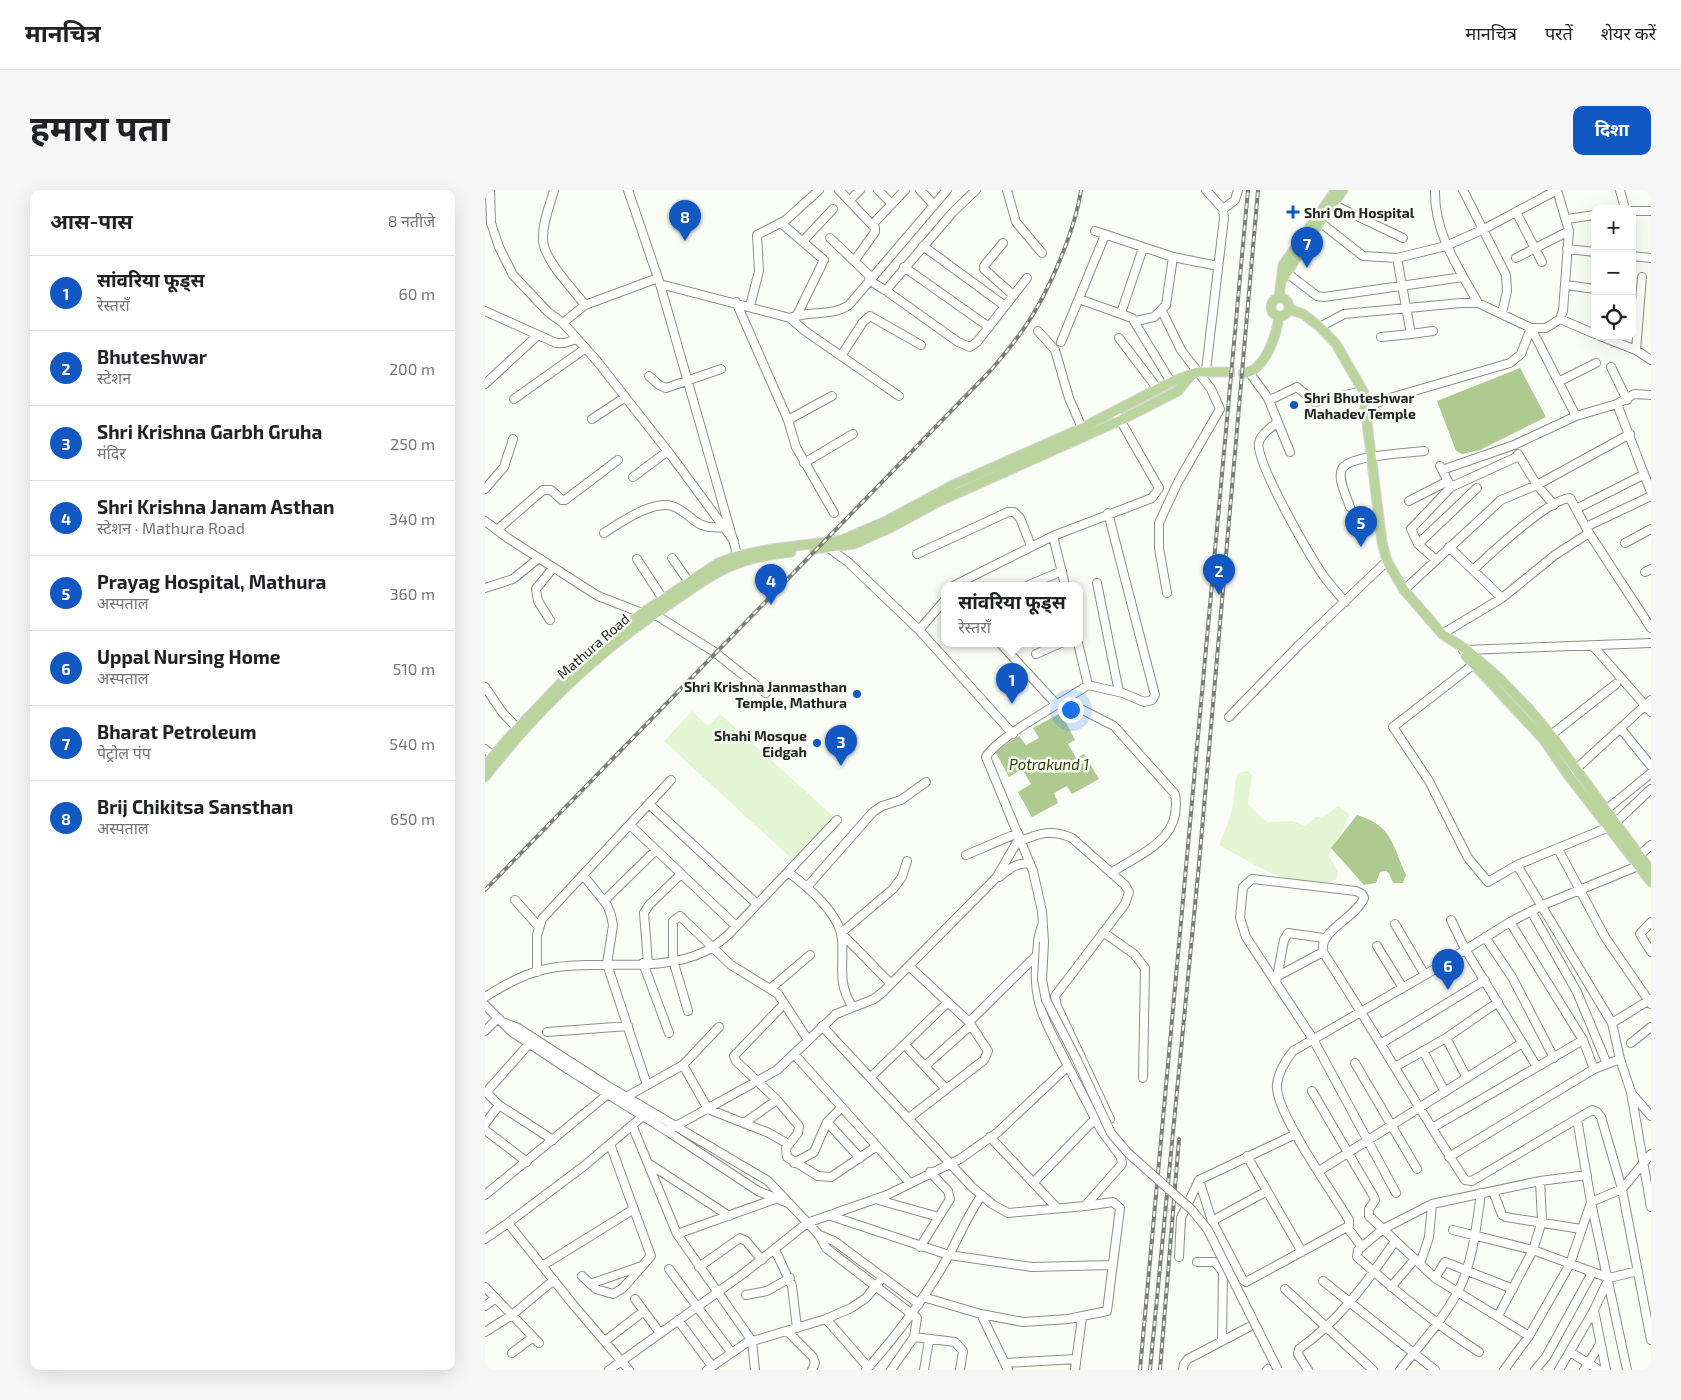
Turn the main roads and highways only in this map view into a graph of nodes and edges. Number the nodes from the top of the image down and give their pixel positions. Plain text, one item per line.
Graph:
1 (1336, 190) edge
2 (1343, 190) edge
3 (1281, 284) junction
4 (1279, 298) junction
5 (1289, 309) junction
6 (1279, 316) junction
7 (1198, 372) junction
8 (1227, 372) tunnel mouth
9 (1246, 373) road end
10 (738, 559) junction
11 (648, 612) junction
12 (1464, 650) junction
13 (519, 730) junction
14 (485, 765) edge
15 (485, 777) edge
16 (1612, 825) junction
17 (1638, 861) junction
18 (1651, 871) edge
19 (1651, 882) edge

1 - 3 main road
2 - 3 main road
3 - 4 main road
4 - 5 main road
4 - 6 main road
5 - 6 main road
5 - 12 main road
6 - 9 main road
7 - 8 main road
7 - 10 main road
7 - 10 main road
10 - 11 main road
10 - 11 main road
11 - 13 main road
12 - 16 main road
12 - 16 main road
13 - 14 main road
13 - 15 main road
16 - 17 main road
17 - 18 main road
17 - 19 main road

